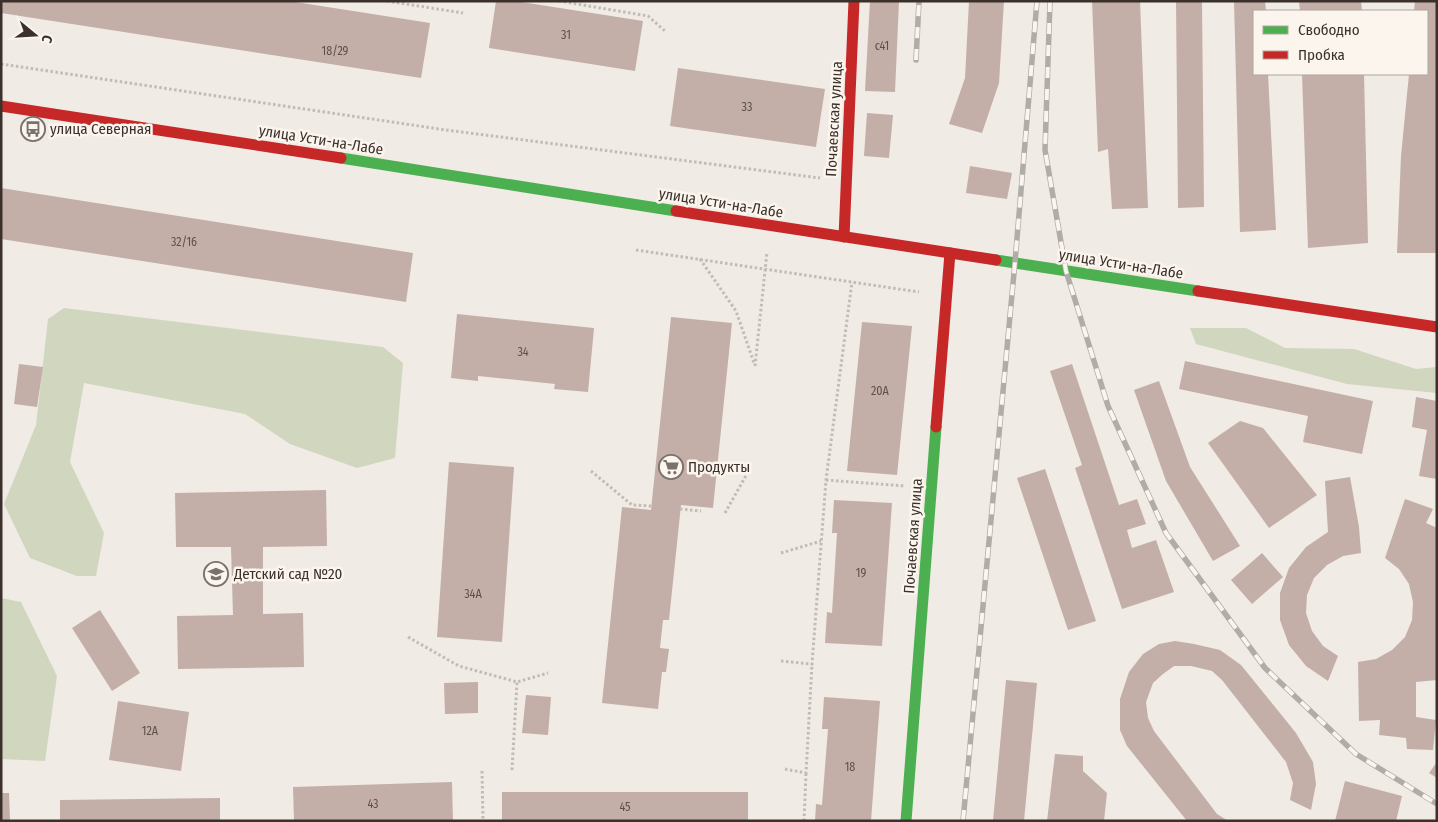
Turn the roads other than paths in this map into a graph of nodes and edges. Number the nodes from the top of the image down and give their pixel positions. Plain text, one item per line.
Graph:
1 (854, 1) edge
2 (1, 106) edge
3 (844, 237) junction
4 (950, 253) junction
5 (1437, 327) edge
6 (906, 821) edge

1 - 3 street, Почаевская улица
2 - 3 street, улица Усти-на-Лабе
3 - 4 street, улица Усти-на-Лабе
4 - 5 street, улица Усти-на-Лабе
4 - 6 street, Почаевская улица

